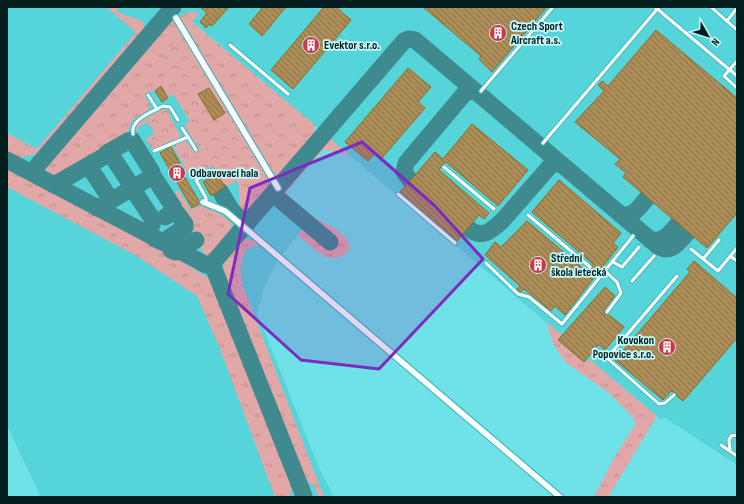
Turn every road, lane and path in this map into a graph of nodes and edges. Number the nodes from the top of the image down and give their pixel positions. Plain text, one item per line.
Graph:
1 (553, 7) edge
2 (711, 7) edge
3 (657, 8) edge
4 (737, 8) edge
5 (176, 18) dead end
6 (727, 21) junction
7 (737, 30) edge
8 (230, 45) dead end
9 (737, 61) edge
10 (730, 70) junction
11 (737, 76) edge
12 (737, 88) edge
13 (481, 91) dead end
14 (288, 94) dead end
15 (148, 95) dead end
16 (157, 109) junction
17 (178, 120) dead end
18 (182, 128) dead end
19 (133, 134) dead end
20 (188, 137) junction
21 (543, 143) dead end
22 (196, 150) dead end
23 (154, 151) dead end
24 (444, 167) dead end
25 (213, 170) dead end
26 (278, 188) dead end
27 (398, 194) dead end
28 (204, 202) joint
29 (494, 209) dead end
30 (528, 215) dead end
31 (633, 236) dead end
32 (719, 240) dead end
33 (455, 243) dead end
34 (638, 247) dead end
35 (737, 248) edge
36 (691, 249) dead end
37 (654, 256) dead end
38 (730, 256) junction
39 (703, 259) junction
40 (613, 262) junction
41 (737, 262) edge
42 (486, 263) dead end
43 (590, 267) dead end
44 (605, 271) junction
45 (676, 276) dead end
46 (632, 281) dead end
47 (607, 312) dead end
48 (595, 349) dead end
49 (607, 358) junction
50 (674, 395) dead end
51 (737, 435) edge
52 (721, 445) dead end
53 (730, 451) junction
54 (737, 456) edge
55 (560, 497) edge

1 - 13 lane
2 - 6 lane
3 - 10 lane
3 - 21 lane
4 - 6 lane
5 - 26 street
6 - 7 lane
8 - 14 lane
9 - 10 lane
10 - 11 lane
10 - 12 lane
15 - 16 lane
16 - 17 lane
16 - 19 lane
18 - 20 lane
20 - 22 lane
20 - 23 lane
24 - 29 lane
25 - 28 lane
27 - 33 lane
28 - 55 street
30 - 43 lane
31 - 40 lane
32 - 39 lane
34 - 40 lane
35 - 38 lane
36 - 39 lane
37 - 46 lane
38 - 39 lane
38 - 41 lane
40 - 44 lane
42 - 44 lane
44 - 47 lane
45 - 49 lane
48 - 49 lane
49 - 50 lane
51 - 53 lane
52 - 53 lane
53 - 54 lane

